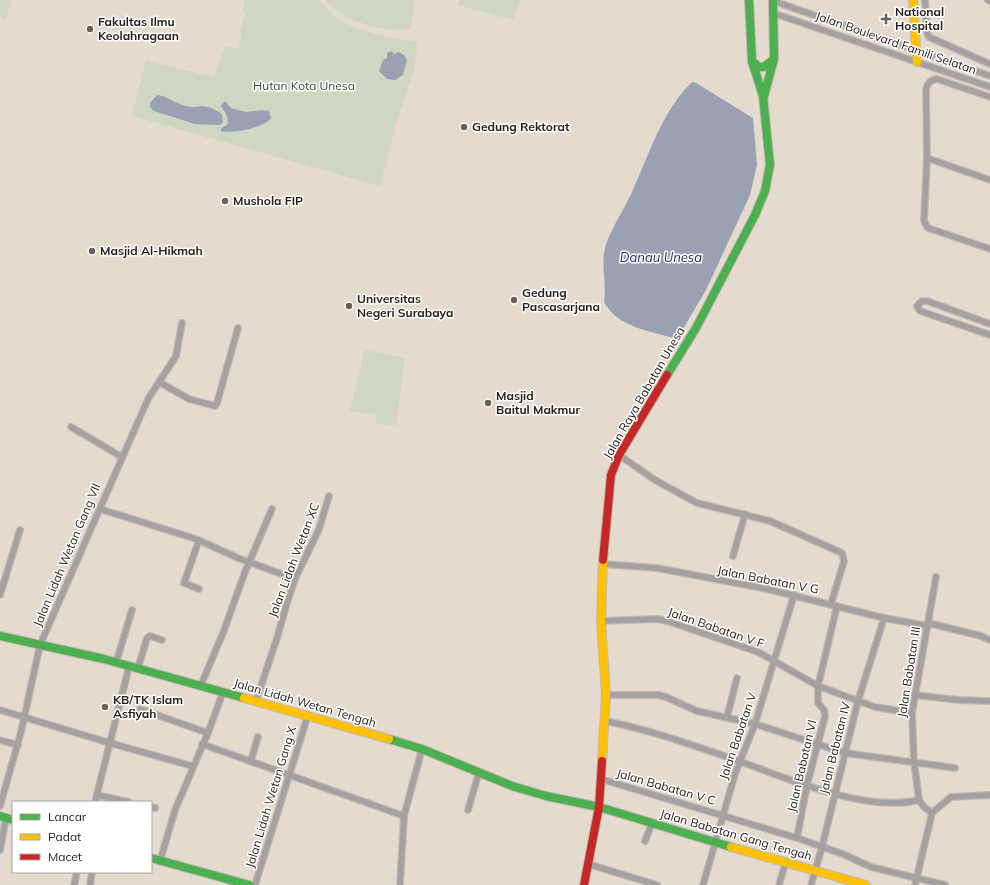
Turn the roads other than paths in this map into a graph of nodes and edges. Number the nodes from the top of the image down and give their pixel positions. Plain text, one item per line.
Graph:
1 (749, 0) edge
2 (773, 0) edge
3 (914, 0) edge
4 (925, 0) edge
5 (773, 12) junction
6 (917, 51) junction
7 (774, 59) junction
8 (752, 61) junction
9 (917, 62) junction
10 (990, 64) edge
11 (990, 76) edge
12 (990, 87) edge
13 (763, 96) junction
14 (990, 97) edge
15 (927, 158) junction
16 (990, 180) edge
17 (990, 249) edge
18 (182, 323) dead end
19 (990, 324) edge
20 (238, 328) dead end
21 (990, 335) edge
22 (159, 382) junction
23 (71, 427) dead end
24 (618, 455) junction
25 (122, 457) junction
26 (329, 496) dead end
27 (100, 509) junction
28 (272, 509) dead end
29 (745, 514) junction
30 (20, 530) dead end
31 (200, 540) junction
32 (733, 556) dead end
33 (250, 562) junction
34 (603, 564) junction
35 (936, 577) dead end
36 (296, 579) junction
37 (199, 589) dead end
38 (0, 595) edge
39 (794, 595) junction
40 (834, 605) junction
41 (132, 610) dead end
42 (884, 618) junction
43 (601, 621) junction
44 (928, 625) junction
45 (0, 636) edge
46 (162, 640) dead end
47 (990, 640) edge
48 (40, 645) junction
49 (775, 661) junction
50 (116, 663) junction
51 (129, 667) junction
52 (138, 668) junction
53 (737, 678) dead end
54 (201, 685) junction
55 (818, 686) junction
56 (223, 692) junction
57 (606, 695) junction
58 (915, 695) junction
59 (256, 700) junction
60 (990, 700) edge
61 (858, 701) junction
62 (140, 709) dead end
63 (0, 710) edge
64 (912, 713) junction
65 (308, 715) junction
66 (24, 717) junction
67 (727, 717) junction
68 (605, 721) junction
69 (755, 724) junction
70 (208, 733) junction
71 (258, 736) dead end
72 (0, 740) edge
73 (110, 743) junction
74 (202, 744) junction
75 (18, 745) junction
76 (817, 745) junction
77 (422, 749) junction
78 (845, 753) junction
79 (251, 760) junction
80 (914, 761) junction
81 (740, 762) junction
82 (192, 766) junction
83 (955, 768) dead end
84 (478, 772) junction
85 (291, 775) junction
86 (601, 779) junction
87 (807, 784) junction
88 (835, 793) junction
89 (990, 795) edge
90 (97, 796) junction
91 (919, 800) junction
92 (96, 801) edge
93 (124, 801) edge
94 (0, 806) edge
95 (599, 807) junction
96 (468, 810) dead end
97 (932, 813) junction
98 (725, 815) junction
99 (404, 816) junction
100 (6, 818) edge
101 (652, 823) junction
102 (797, 838) junction
103 (645, 841) dead end
104 (716, 843) junction
105 (822, 847) junction
106 (0, 850) edge
107 (152, 858) edge
108 (160, 861) junction
109 (786, 862) junction
110 (588, 864) junction
111 (815, 871) junction
112 (77, 873) edge
113 (92, 873) edge
114 (917, 878) junction
115 (74, 885) edge
116 (90, 885) edge
117 (249, 885) edge
118 (255, 885) edge
119 (400, 885) edge
120 (584, 885) edge
121 (658, 885) edge
122 (703, 885) edge
123 (779, 885) edge
124 (810, 885) edge
125 (866, 885) edge
126 (915, 885) edge
127 (945, 885) edge

1 - 8 main road
2 - 5 main road
2 - 6 street, Jalan Boulevard Famili Selatan
3 - 6 main road
4 - 10 street
5 - 7 main road
5 - 9 street, Jalan Boulevard Famili Selatan
6 - 9 main road
6 - 11 street, Jalan Boulevard Famili Selatan
7 - 8 main road
7 - 13 main road
8 - 13 main road
9 - 12 street, Jalan Boulevard Famili Selatan
13 - 24 main road, Jalan Raya Babatan Unesa
14 - 15 street
15 - 16 street
15 - 17 street
18 - 22 street, Jalan Lidah Wetan Gang VII
19 - 21 street
20 - 22 street
22 - 25 street, Jalan Lidah Wetan Gang VII
23 - 25 street
24 - 29 street, Jalan Babatan VI
24 - 34 main road, Jalan Raya Babatan Unesa
25 - 27 street, Jalan Lidah Wetan Gang VII
26 - 36 street, Jalan Lidah Wetan XC
27 - 31 street
27 - 48 street, Jalan Lidah Wetan Gang VII
28 - 33 street
29 - 32 street
29 - 40 street, Jalan Babatan VI
30 - 38 street
31 - 33 street
31 - 37 street
33 - 36 street
33 - 54 street
34 - 39 street, Jalan Babatan V G
34 - 43 main road, Jalan Raya Babatan Unesa
35 - 44 street, Jalan Babatan III
36 - 59 street, Jalan Lidah Wetan XC
39 - 40 street, Jalan Babatan V G
39 - 49 street, Jalan Babatan V
40 - 42 street, Jalan Babatan V G
40 - 55 street, Jalan Babatan VI
41 - 50 street
42 - 44 street, Jalan Babatan V G
42 - 61 street, Jalan Babatan IV
43 - 49 street, Jalan Babatan V F
43 - 57 main road, Jalan Raya Babatan Unesa
44 - 47 street, Jalan Babatan V G
44 - 58 street, Jalan Babatan III
45 - 48 main road, Jalan Lidah Wetan Tengah
46 - 52 street
48 - 50 main road, Jalan Lidah Wetan Tengah
48 - 66 street, Jalan Lidah Wetan Gang VII
49 - 55 street, Jalan Babatan V F
49 - 69 street, Jalan Babatan V
50 - 51 main road, Jalan Lidah Wetan Tengah
51 - 52 main road, Jalan Lidah Wetan Tengah
51 - 73 street
52 - 54 main road, Jalan Lidah Wetan Tengah
53 - 67 street
54 - 56 main road, Jalan Lidah Wetan Tengah
55 - 61 street, Jalan Babatan V F
55 - 76 street, Jalan Babatan VI
56 - 59 main road, Jalan Lidah Wetan Tengah
56 - 70 street
57 - 67 street
57 - 68 main road, Jalan Raya Babatan Unesa
58 - 60 street
58 - 64 street, Jalan Babatan III
59 - 65 main road, Jalan Lidah Wetan Tengah
61 - 64 street, Jalan Babatan V F
61 - 78 street, Jalan Babatan IV
62 - 70 street
63 - 66 street
64 - 80 street, Jalan Babatan III
65 - 77 main road, Jalan Lidah Wetan Tengah
65 - 85 street, Jalan Lidah Wetan Gang X
66 - 73 street
66 - 75 street, Jalan Lidah Wetan Gang VII
67 - 69 street
68 - 81 street
68 - 86 main road, Jalan Raya Babatan Unesa
69 - 76 street
69 - 81 street, Jalan Babatan V
70 - 74 street
71 - 79 street
72 - 75 street
73 - 82 street
73 - 90 street
74 - 79 street
74 - 82 street
75 - 94 street, Jalan Lidah Wetan Gang VII
76 - 78 street
76 - 87 street, Jalan Babatan VI
77 - 84 main road, Jalan Lidah Wetan Tengah
77 - 99 street
78 - 80 street
78 - 88 street, Jalan Babatan IV
79 - 85 street
80 - 83 street
80 - 91 street, Jalan Babatan III
81 - 87 street
81 - 98 street, Jalan Babatan V
82 - 108 street
84 - 95 main road, Jalan Lidah Wetan Tengah
84 - 96 street
85 - 99 street
85 - 118 street, Jalan Lidah Wetan Gang X
86 - 95 main road, Jalan Raya Babatan Unesa
86 - 98 street, Jalan Babatan V C
87 - 88 street
87 - 102 street, Jalan Babatan VI
88 - 91 street
88 - 105 street, Jalan Babatan IV
89 - 97 street
90 - 92 street
90 - 93 street
91 - 97 street
95 - 101 main road, Jalan Babatan Gang Tengah
95 - 110 main road, Jalan Raya Babatan Unesa
97 - 114 street
98 - 102 street, Jalan Babatan V C
98 - 104 street, Jalan Babatan V
99 - 119 street
100 - 106 street
101 - 103 street
101 - 104 main road, Jalan Babatan Gang Tengah
102 - 105 street, Jalan Babatan V C
104 - 109 main road, Jalan Babatan Gang Tengah
104 - 122 street, Jalan Babatan V
105 - 111 street, Jalan Babatan IV
105 - 114 street, Jalan Babatan V C
107 - 108 main road
108 - 117 main road
109 - 111 main road, Jalan Babatan Gang Tengah
109 - 123 street
110 - 120 main road, Jalan Raya Babatan Unesa
110 - 121 street
111 - 124 street, Jalan Babatan IV
111 - 125 main road, Jalan Babatan Gang Tengah
112 - 115 street
113 - 116 street
114 - 126 street
114 - 127 street, Jalan Babatan V C

